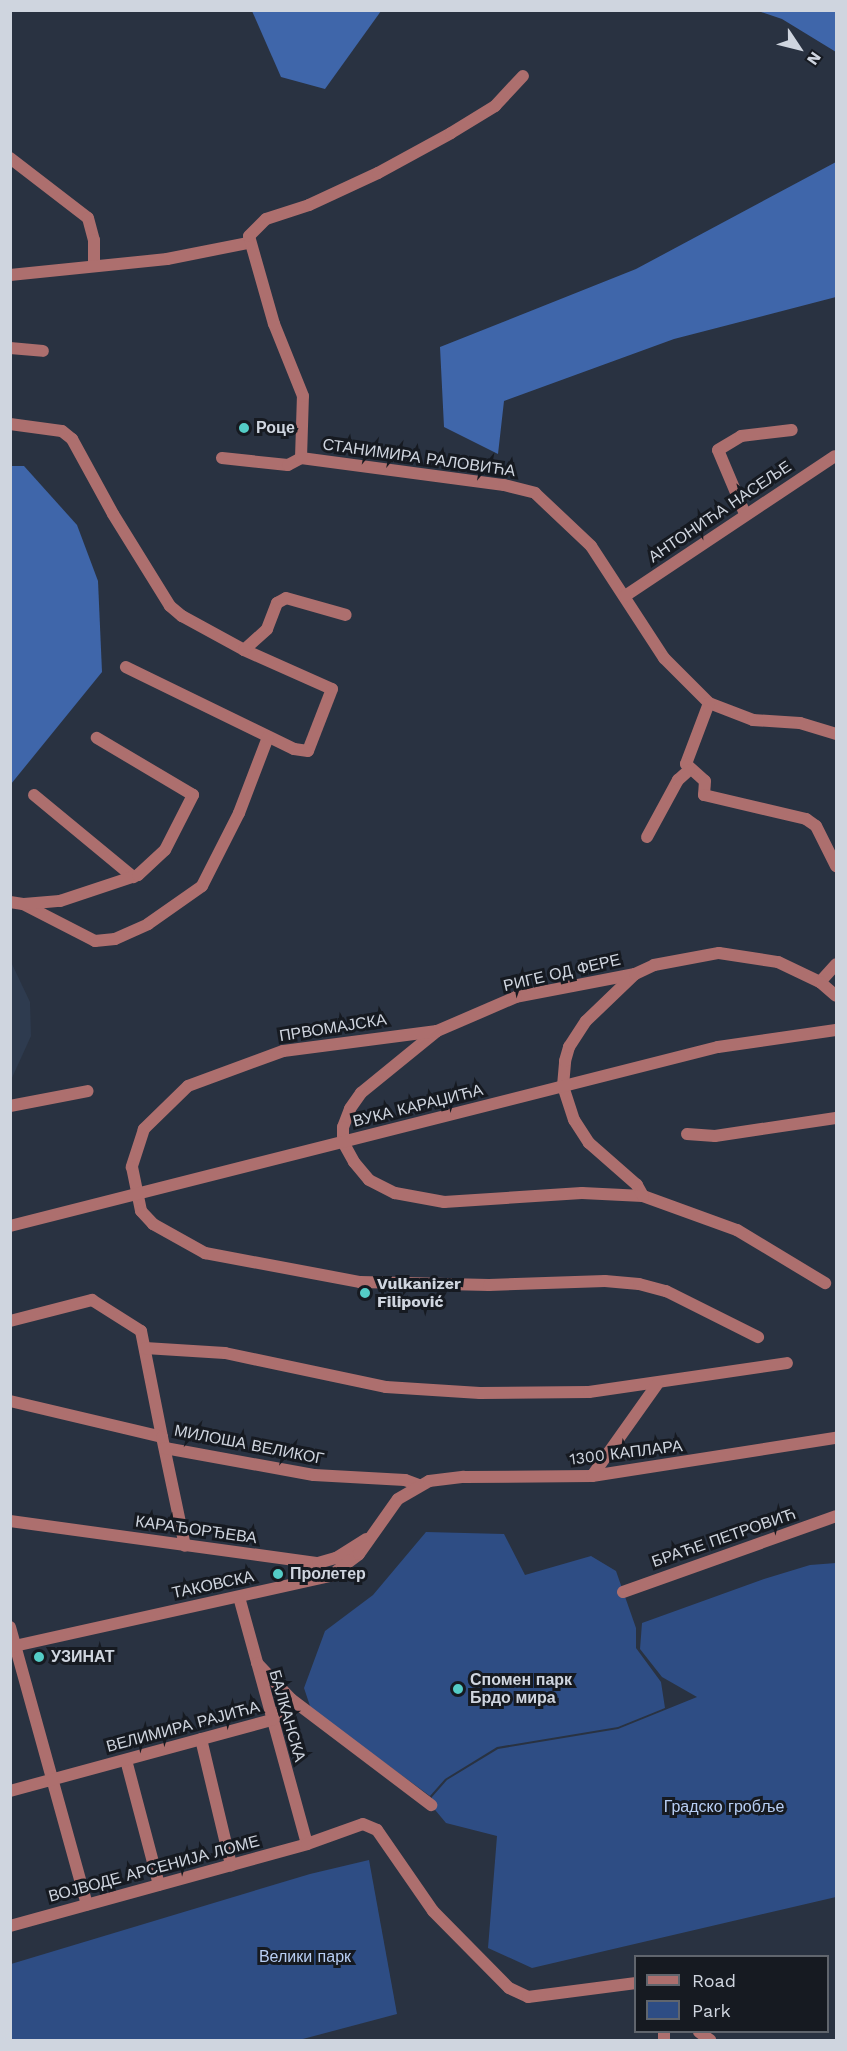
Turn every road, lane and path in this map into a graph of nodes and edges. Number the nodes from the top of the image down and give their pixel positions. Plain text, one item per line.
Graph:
1 (523, 76) dead end
2 (10, 158) edge
3 (248, 243) junction
4 (94, 265) junction
5 (10, 275) edge
6 (10, 348) edge
7 (43, 351) dead end
8 (10, 424) edge
9 (792, 430) dead end
10 (835, 456) dead end
11 (222, 458) dead end
12 (301, 458) junction
13 (744, 514) junction
14 (625, 596) junction
15 (346, 615) dead end
16 (244, 650) junction
17 (126, 668) dead end
18 (709, 704) junction
19 (837, 734) edge
20 (268, 737) junction
21 (97, 738) dead end
22 (689, 770) junction
23 (34, 795) dead end
24 (647, 837) dead end
25 (837, 866) edge
26 (133, 877) junction
27 (17, 903) edge
28 (837, 964) edge
29 (635, 974) junction
30 (820, 982) junction
31 (837, 996) edge
32 (837, 1030) edge
33 (437, 1031) junction
34 (563, 1086) junction
35 (88, 1091) dead end
36 (10, 1106) edge
37 (837, 1118) edge
38 (687, 1134) dead end
39 (343, 1142) junction
40 (136, 1193) junction
41 (644, 1196) junction
42 (10, 1226) edge
43 (825, 1283) dead end
44 (10, 1321) edge
45 (758, 1337) dead end
46 (145, 1348) junction
47 (787, 1363) dead end
48 (658, 1383) junction
49 (10, 1401) edge
50 (837, 1438) edge
51 (164, 1442) junction
52 (592, 1476) junction
53 (419, 1485) junction
54 (837, 1516) edge
55 (10, 1521) edge
56 (371, 1537) junction
57 (185, 1546) junction
58 (624, 1592) dead end
59 (239, 1597) junction
60 (10, 1627) edge
61 (13, 1646) edge
62 (254, 1660) junction
63 (291, 1699) junction
64 (272, 1720) junction
65 (201, 1739) junction
66 (126, 1760) junction
67 (51, 1779) junction
68 (10, 1791) edge
69 (431, 1805) dead end
70 (307, 1844) junction
71 (231, 1865) junction
72 (159, 1885) junction
73 (87, 1905) junction
74 (11, 1923) edge
75 (634, 1983) edge

1 - 3 street
2 - 4 street
3 - 4 street
3 - 12 street, СТАНИМИРА РАЛОВИЋА
4 - 5 street
6 - 7 street
8 - 16 street
9 - 13 street
10 - 13 street, АНТОНИЋА НАСЕЉЕ
11 - 12 street
12 - 14 street, СТАНИМИРА РАЛОВИЋА
13 - 14 street, АНТОНИЋА НАСЕЉЕ
14 - 18 street, СТАНИМИРА РАЛОВИЋА
15 - 16 street
16 - 20 street
17 - 20 street
18 - 19 street, СТАНИМИРА РАЛОВИЋА
18 - 22 street
20 - 27 street
21 - 26 street
22 - 24 street
22 - 25 street
23 - 26 street
26 - 27 street
28 - 30 street
29 - 30 street
29 - 33 street, РИГЕ ОД ФЕРЕ
29 - 34 street
30 - 31 street
32 - 34 street, ВУКА КАРАЏИЋА
33 - 39 street, РИГЕ ОД ФЕРЕ
33 - 40 street, ПРВОМАЈСКА
34 - 39 street, ВУКА КАРАЏИЋА
34 - 41 street
35 - 36 street
37 - 38 street
39 - 40 street, ВУКА КАРАЏИЋА
39 - 41 street
40 - 42 street, ВУКА КАРАЏИЋА
40 - 45 street
41 - 43 street
44 - 46 street
46 - 48 street
46 - 51 street
47 - 48 street
48 - 52 street
49 - 51 street, МИЛОША ВЕЛИКОГ
50 - 52 street, 1300 КАПЛАРА
51 - 53 street, МИЛОША ВЕЛИКОГ
51 - 57 street
52 - 53 street, 1300 КАПЛАРА
53 - 56 street, ТАКОВСКА
54 - 58 street, БРАЋЕ ПЕТРОВИЋ
55 - 57 street, КАРАЂОРЂЕВА
56 - 57 street, КАРАЂОРЂЕВА
56 - 59 street, ТАКОВСКА
59 - 61 street, ТАКОВСКА
59 - 62 street, БАЛКАНСКА
60 - 61 street
61 - 67 street
62 - 63 street
62 - 64 street, БАЛКАНСКА
63 - 64 street, ВЕЛИМИРА РАЈИЋА
63 - 69 street
64 - 65 street, ВЕЛИМИРА РАЈИЋА
64 - 70 street, БАЛКАНСКА
65 - 66 street, ВЕЛИМИРА РАЈИЋА
65 - 71 street
66 - 67 street, ВЕЛИМИРА РАЈИЋА
66 - 72 street
67 - 68 street, ВЕЛИМИРА РАЈИЋА
67 - 73 street
70 - 71 street, ВОЈВОДЕ АРСЕНИЈА ЛОМЕ
70 - 75 street, ВОЈВОДЕ АРСЕНИЈА ЛОМЕ
71 - 72 street, ВОЈВОДЕ АРСЕНИЈА ЛОМЕ
72 - 73 street, ВОЈВОДЕ АРСЕНИЈА ЛОМЕ
73 - 74 street, ВОЈВОДЕ АРСЕНИЈА ЛОМЕ

